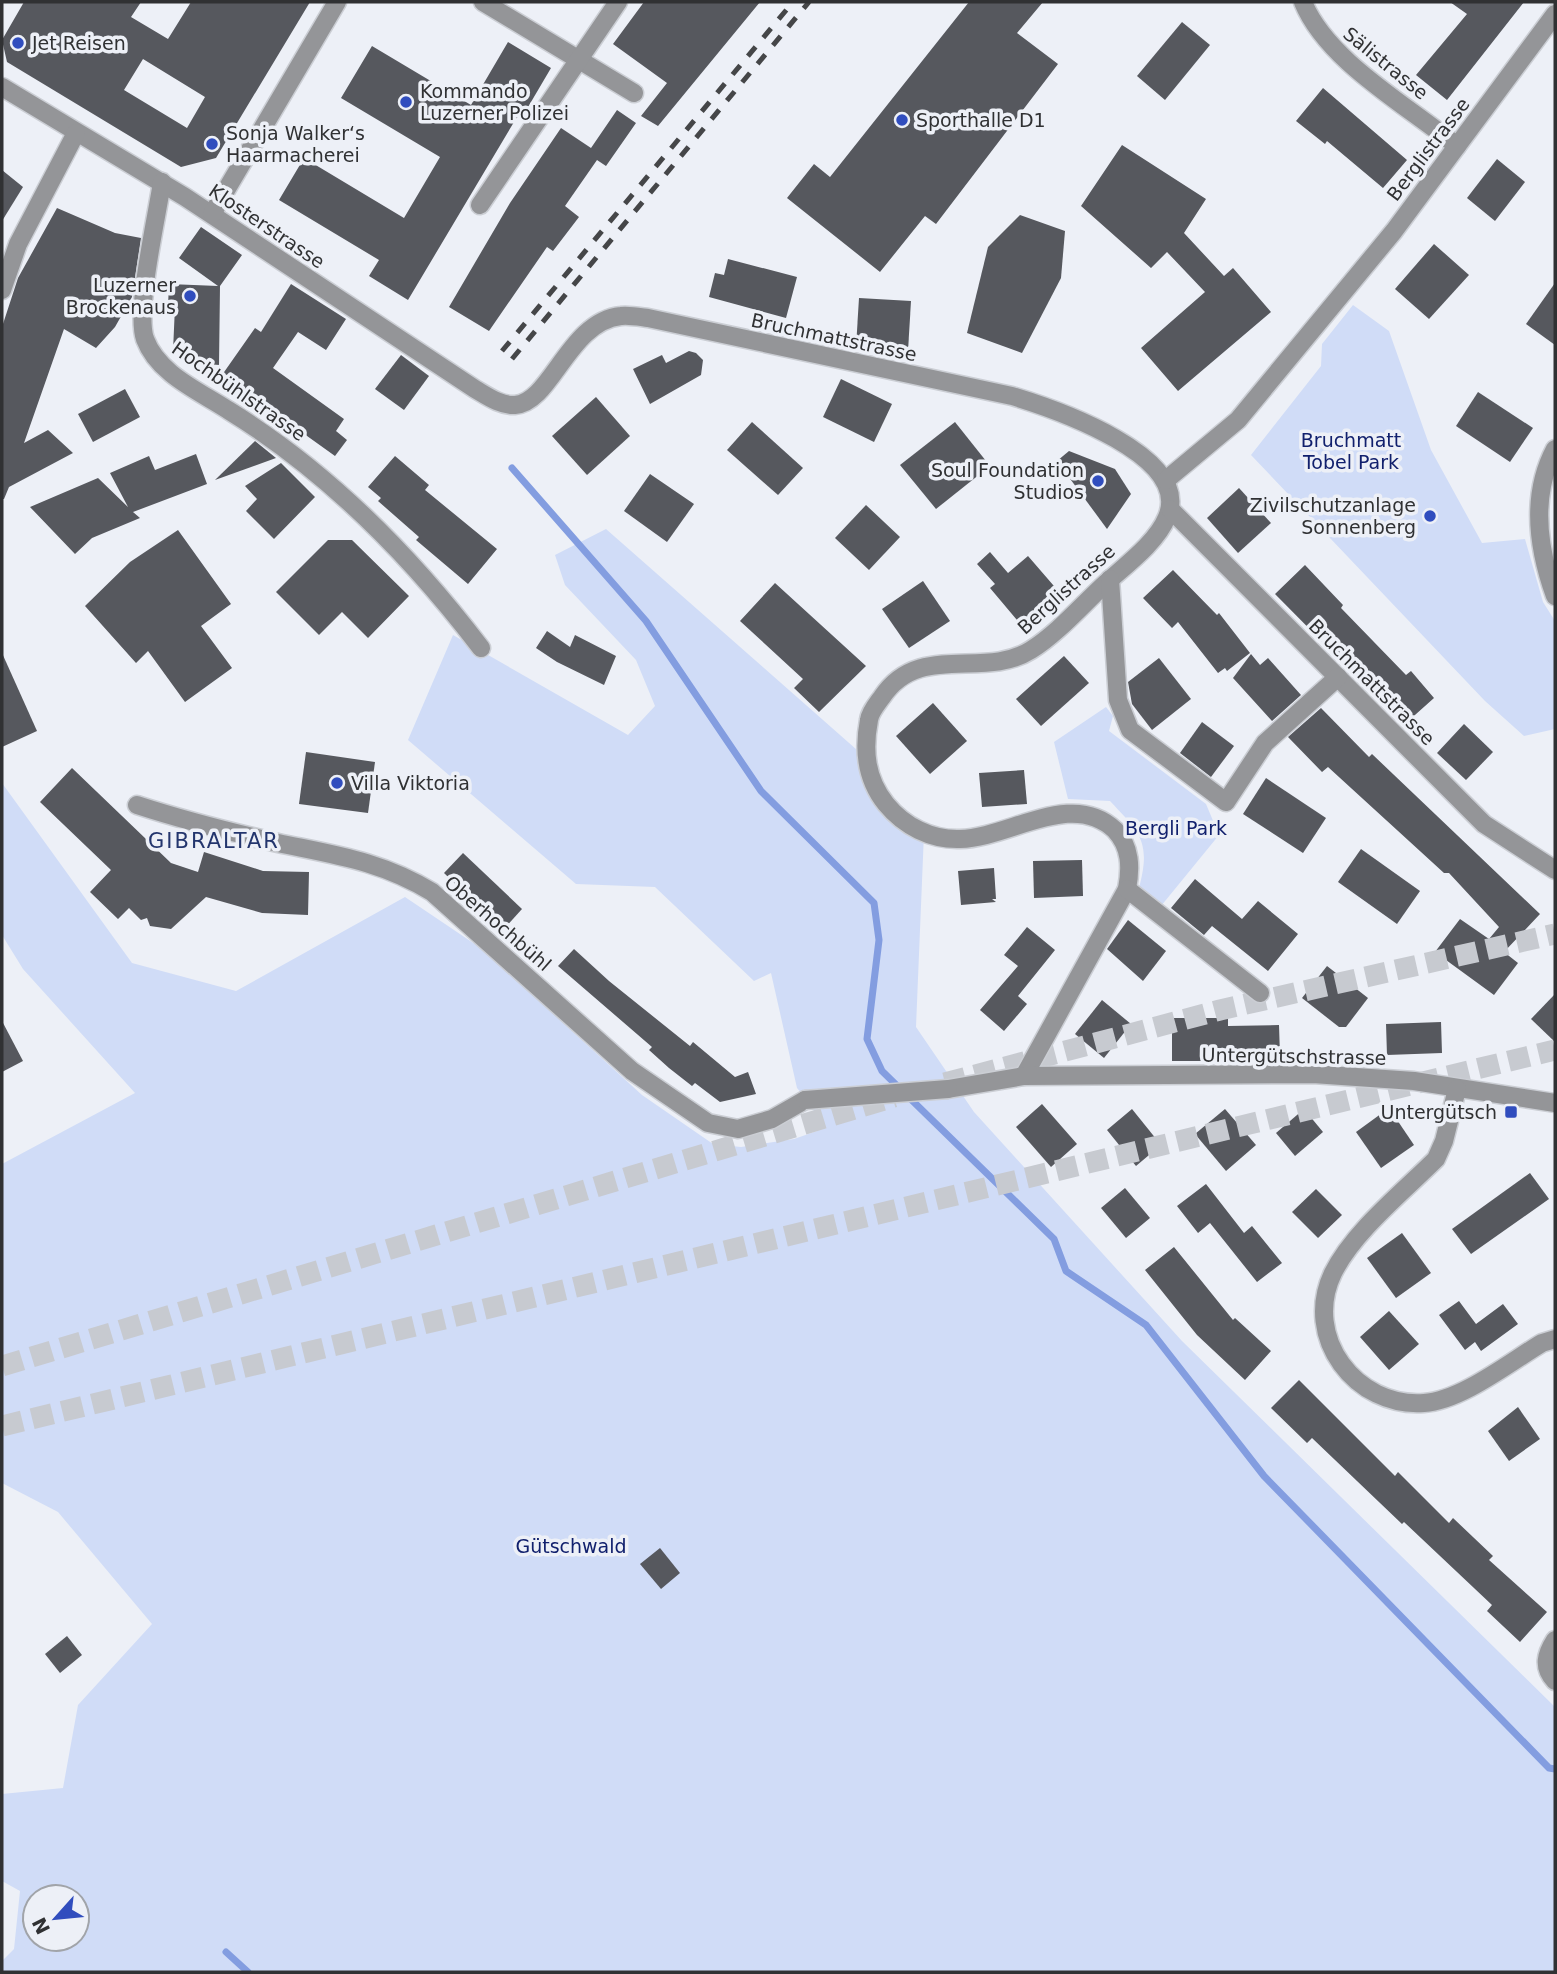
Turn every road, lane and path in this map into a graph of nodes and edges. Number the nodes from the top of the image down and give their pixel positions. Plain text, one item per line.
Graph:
1 (337, 2) edge
2 (483, 2) edge
3 (618, 2) edge
4 (1303, 2) edge
5 (1555, 15) edge
6 (577, 59) junction
7 (2, 88) edge
8 (634, 93) dead end
9 (76, 133) junction
10 (1457, 146) junction
11 (162, 182) junction
12 (480, 205) dead end
13 (212, 214) junction
14 (2, 289) edge
15 (506, 405) joint
16 (1555, 449) edge
17 (1166, 480) junction
18 (1170, 509) junction
19 (1110, 579) junction
20 (1555, 596) edge
21 (481, 648) dead end
22 (1338, 677) junction
23 (137, 805) dead end
24 (1555, 870) edge
25 (1127, 889) junction
26 (1259, 993) dead end
27 (1024, 1076) junction
28 (1457, 1088) junction
29 (1555, 1103) edge
30 (1555, 1339) edge
31 (1555, 1640) edge
32 (1555, 1681) edge

1 - 13 street
2 - 6 street
3 - 6 street
4 - 10 street, Sälistrasse
5 - 10 street, Berglistrasse
6 - 8 street
6 - 12 street
7 - 9 street, Klosterstrasse
9 - 11 street, Klosterstrasse
9 - 14 street
10 - 17 street, Berglistrasse
11 - 13 street, Klosterstrasse
11 - 21 street, Hochbühlstrasse
13 - 15 street, Klosterstrasse
15 - 17 street, Bruchmattstrasse
16 - 20 street
17 - 18 street
18 - 19 street, Berglistrasse
18 - 22 street, Bruchmattstrasse
19 - 22 street
19 - 25 street, Berglistrasse
22 - 24 street, Bruchmattstrasse
23 - 27 street, Oberhochbühl, bridge
25 - 26 street
25 - 27 street, Berglistrasse
27 - 28 street, Untergütschstrasse
28 - 29 street, Untergütschstrasse
28 - 30 street
31 - 32 street

